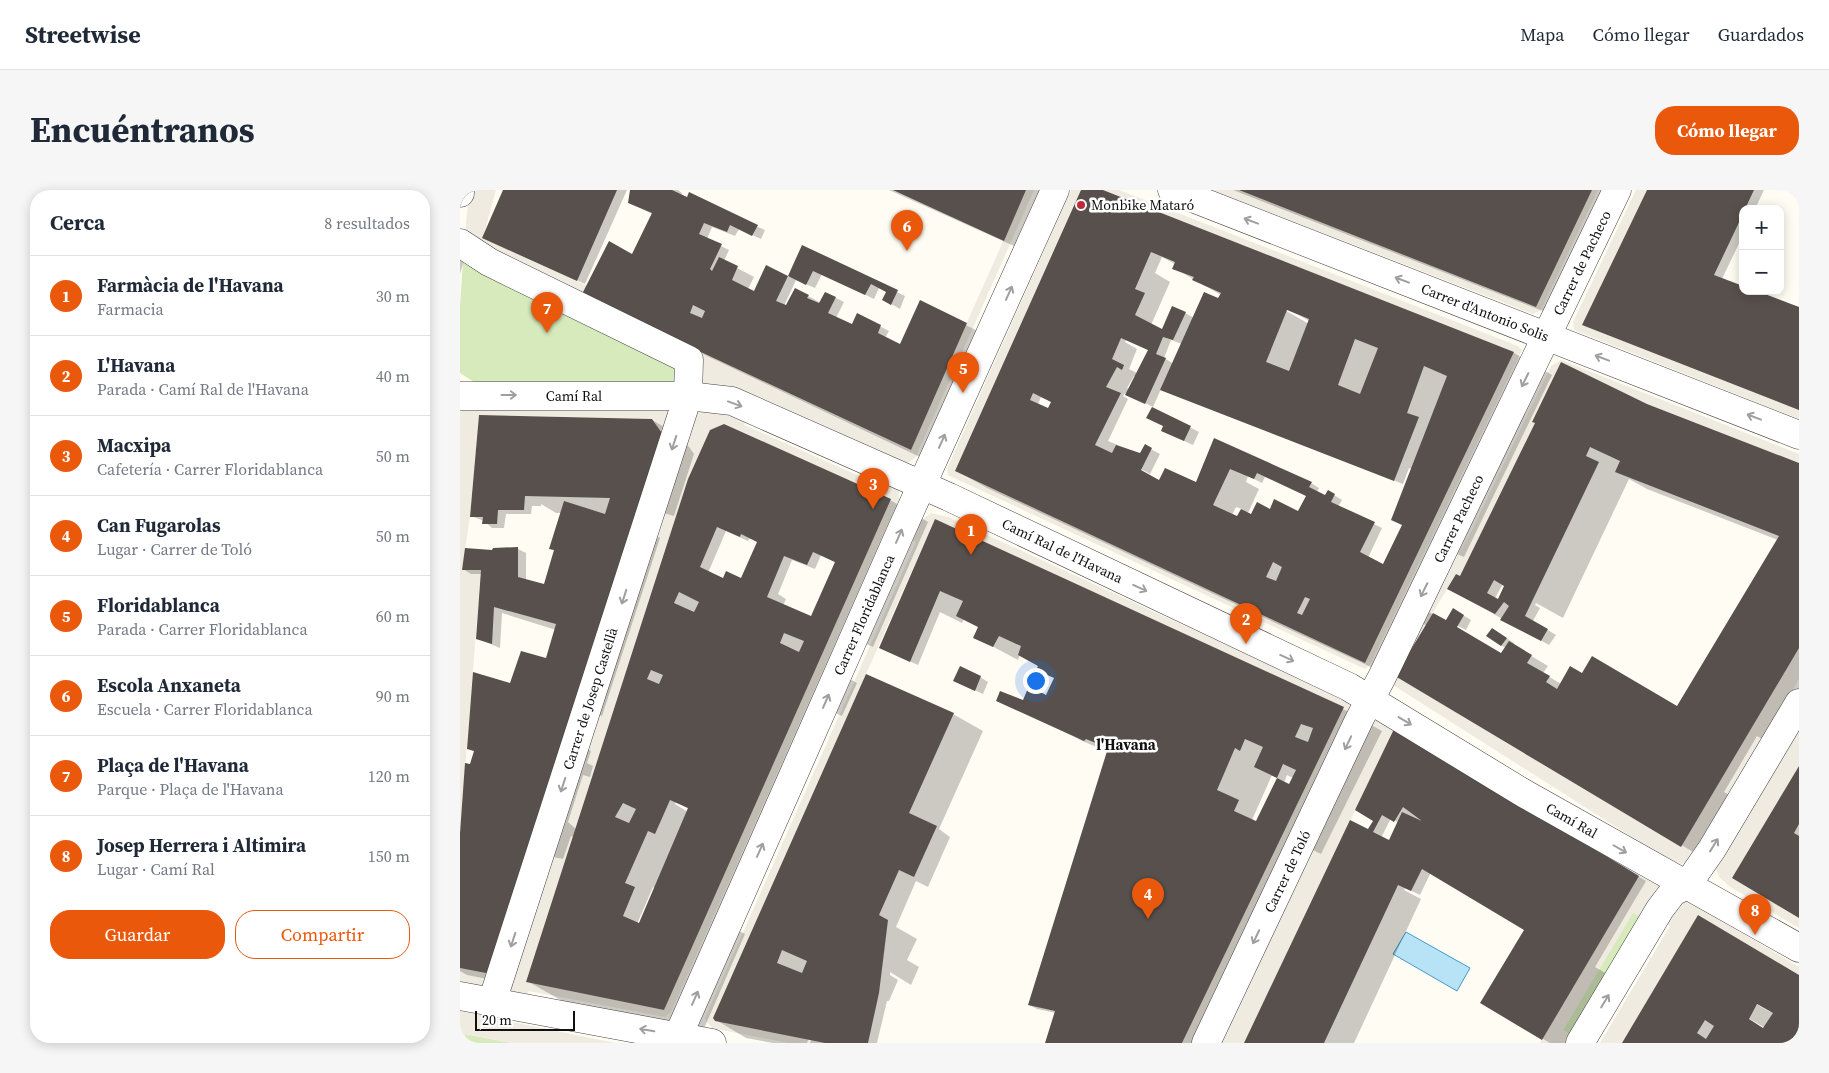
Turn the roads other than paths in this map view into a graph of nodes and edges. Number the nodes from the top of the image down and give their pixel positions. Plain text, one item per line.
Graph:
1 (1056, 190) edge
2 (1172, 190) edge
3 (1617, 190) edge
4 (460, 243) edge
5 (1546, 336) junction
6 (460, 396) edge
7 (688, 396) junction
8 (1799, 435) edge
9 (922, 485) junction
10 (1359, 693) junction
11 (1799, 703) edge
12 (1686, 885) junction
13 (1799, 948) edge
14 (460, 996) edge
15 (492, 1002) junction
16 (677, 1040) edge
17 (712, 1043) edge
18 (1206, 1043) edge
19 (1580, 1043) edge

9 -> 1 street, Carrer Floridablanca
5 -> 2 street, Carrer d'Antonio Solis
3 - 5 street, Carrer de Pacheco
4 - 7 street, Carrer de Josep Castellà
8 -> 5 street, Carrer d'Antonio Solis
5 -> 10 street, Carrer Pacheco
6 -> 7 street, Camí Ral
7 -> 9 street, Camí Ral de l'Havana
7 -> 15 street, Carrer de Josep Castellà
9 -> 10 street, Camí Ral de l'Havana
16 -> 9 street, Carrer Floridablanca
10 -> 12 street, Camí Ral
10 -> 18 street, Carrer de Toló
12 -> 11 street
12 - 13 street, Camí Ral
19 -> 12 street
14 - 15 street
16 -> 15 street
16 - 17 street

